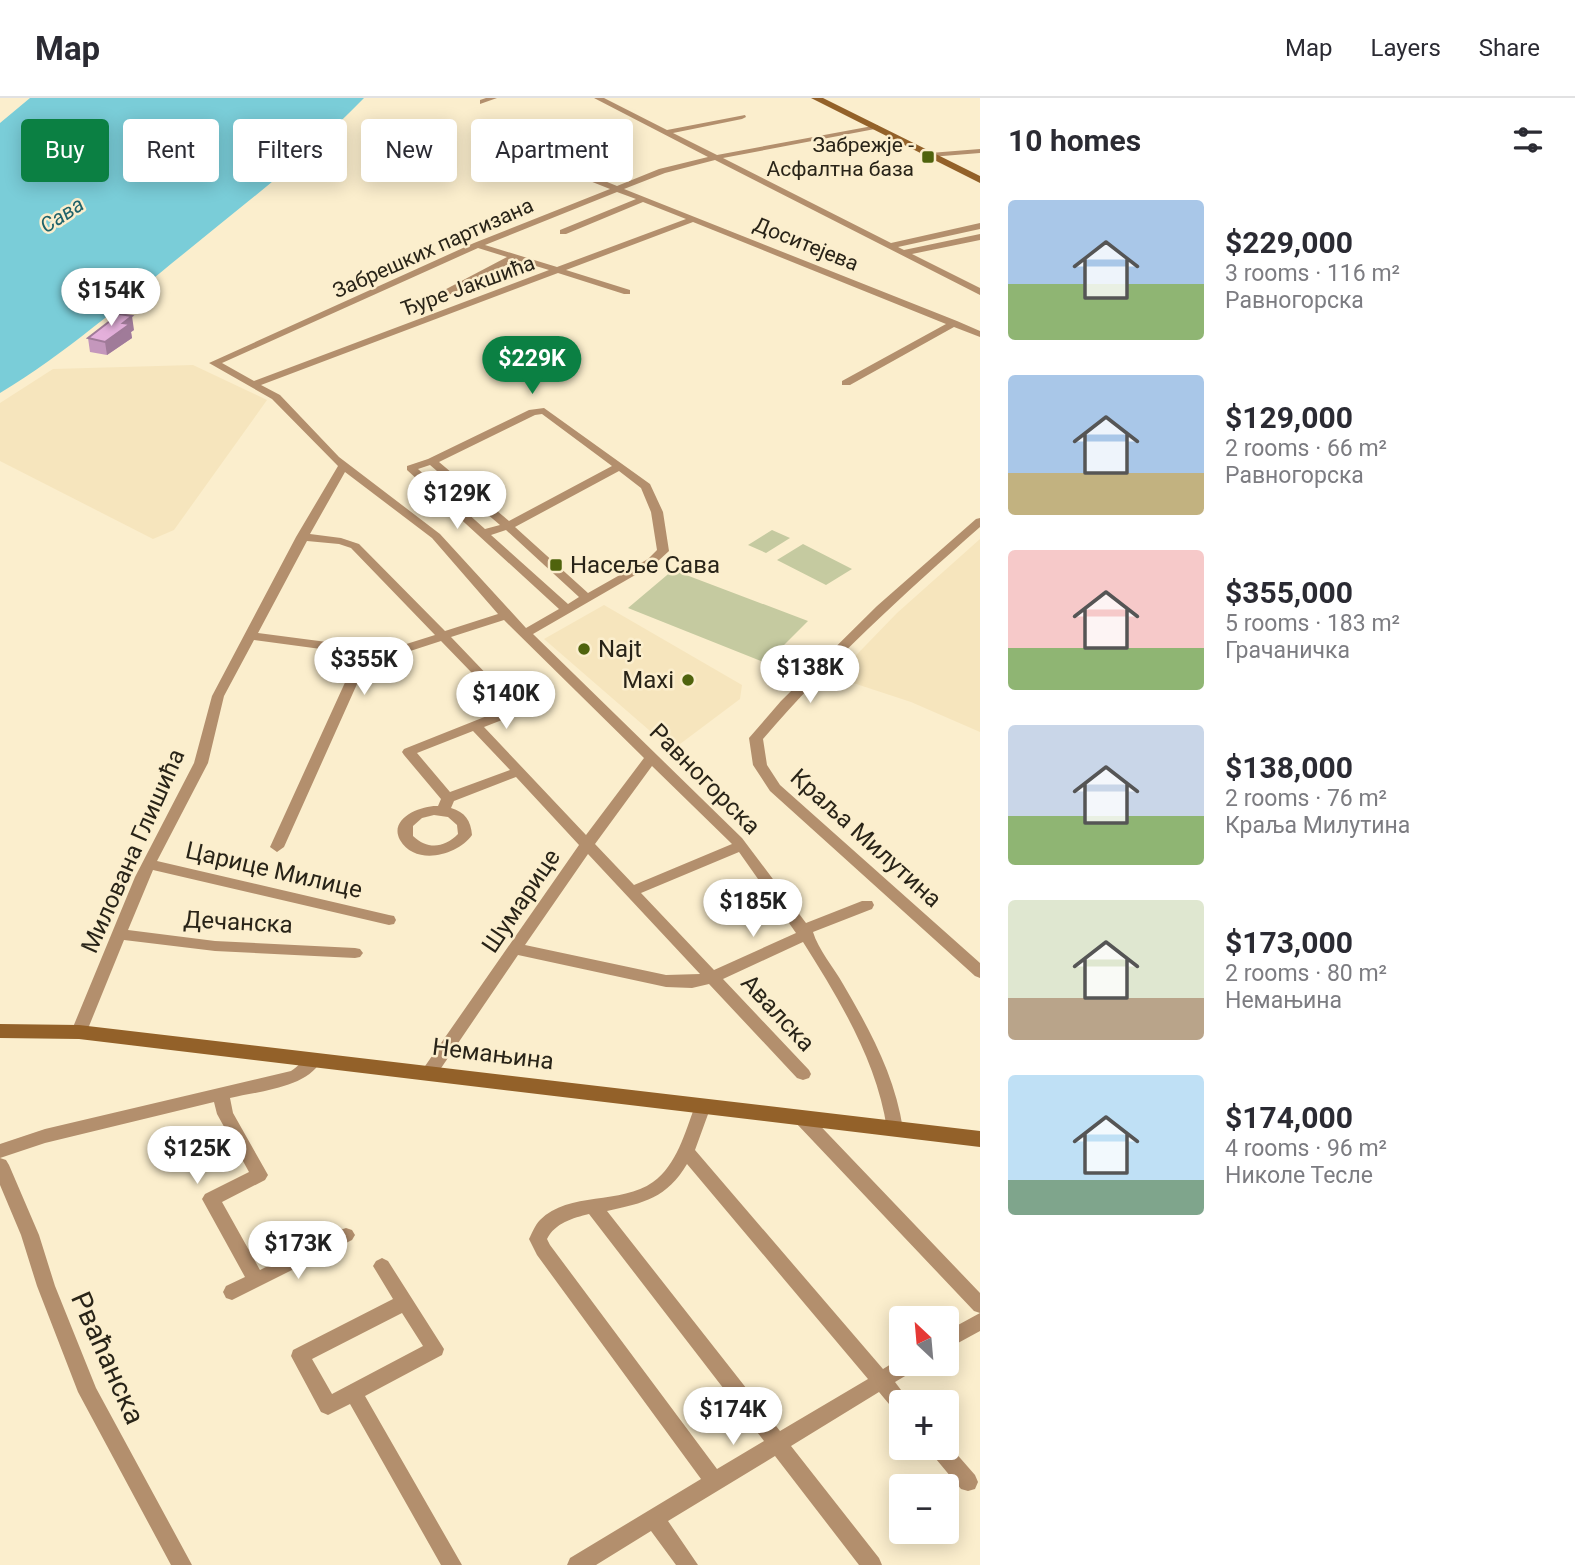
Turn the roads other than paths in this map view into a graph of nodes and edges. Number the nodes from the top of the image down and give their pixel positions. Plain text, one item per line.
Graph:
1 (493, 98) edge
2 (598, 98) edge
3 (816, 98) edge
4 (483, 102) dead end
5 (742, 117) dead end
6 (875, 127) junction
7 (667, 132) junction
8 (980, 152) edge
9 (930, 155) junction
10 (715, 157) junction
11 (980, 180) edge
12 (600, 182) edge
13 (618, 189) junction
14 (643, 199) junction
15 (694, 219) junction
16 (980, 226) edge
17 (563, 232) dead end
18 (980, 237) edge
19 (477, 245) junction
20 (890, 246) junction
21 (903, 253) junction
22 (513, 258) junction
23 (559, 271) junction
24 (627, 292) dead end
25 (980, 292) edge
26 (417, 309) dead end
27 (954, 323) junction
28 (980, 334) edge
29 (214, 363) joint
30 (846, 383) dead end
31 (255, 384) junction
32 (432, 461) junction
33 (344, 466) junction
34 (621, 466) junction
35 (980, 521) edge
36 (508, 526) junction
37 (485, 533) junction
38 (302, 537) junction
39 (587, 598) junction
40 (566, 610) junction
41 (506, 615) junction
42 (526, 633) junction
43 (251, 636) junction
44 (445, 636) junction
45 (365, 651) junction
46 (477, 727) junction
47 (652, 757) junction
48 (519, 771) junction
49 (587, 844) junction
50 (741, 846) junction
51 (277, 847) dead end
52 (149, 864) junction
53 (632, 891) junction
54 (867, 905) dead end
55 (389, 920) dead end
56 (805, 932) junction
57 (119, 934) junction
58 (516, 950) junction
59 (355, 953) dead end
60 (980, 972) edge
61 (713, 977) junction
62 (0, 1031) edge
63 (79, 1032) junction
64 (313, 1061) junction
65 (429, 1073) junction
66 (803, 1074) dead end
67 (221, 1095) junction
68 (703, 1106) junction
69 (802, 1118) junction
70 (895, 1129) junction
71 (980, 1139) edge
72 (0, 1151) edge
73 (686, 1151) junction
74 (0, 1165) edge
75 (594, 1207) junction
76 (346, 1235) dead end
77 (382, 1266) dead end
78 (256, 1280) junction
79 (232, 1292) dead end
80 (405, 1302) junction
81 (980, 1305) edge
82 (980, 1321) edge
83 (959, 1334) edge
84 (889, 1376) edge
85 (881, 1381) junction
86 (889, 1390) edge
87 (353, 1392) junction
88 (779, 1443) junction
89 (950, 1460) edge
90 (714, 1481) junction
91 (968, 1482) dead end
92 (654, 1518) junction
93 (182, 1565) edge
94 (452, 1565) edge
95 (577, 1565) edge
96 (688, 1565) edge
97 (872, 1565) edge

1 - 4 street
2 - 7 street
3 - 6 street
5 - 7 street
6 - 9 street
6 - 10 street, Забрешких партизана
7 - 10 street
8 - 9 street
9 - 11 street
10 - 13 street, Забрешких партизана
10 - 20 street
12 - 13 street, Доситејева
13 - 14 street, Доситејева
13 - 19 street, Забрешких партизана
14 - 15 street, Доситејева
14 - 17 street
15 - 23 street, Ђуре Јакшића
15 - 27 street, Доситејева
16 - 20 street
18 - 21 street
19 - 22 street
19 - 29 street, Забрешких партизана
20 - 21 street
21 - 25 street
22 - 23 street
22 - 26 street
23 - 24 street
23 - 31 street, Ђуре Јакшића
27 - 28 street, Доситејева
27 - 30 street
29 - 31 street, Равногорска
31 - 33 street, Равногорска
32 - 34 street
32 - 36 street
32 - 37 street
33 - 38 street, Милована Глишића
33 - 41 street, Равногорска
34 - 36 street
34 - 39 street
35 - 60 street, Краља Милутина
36 - 37 street
36 - 39 street
37 - 40 street
38 - 43 street, Милована Глишића
38 - 44 street
39 - 40 street
40 - 42 street
41 - 42 street, Равногорска
41 - 44 street
42 - 47 street, Равногорска
43 - 45 street
43 - 52 street, Милована Глишића
44 - 45 street
44 - 46 street
45 - 51 street
46 - 48 street, Авалска
46 - 48 street
47 - 49 street, Шумарице
47 - 50 street, Равногорска
48 - 49 street, Авалска
49 - 53 street, Авалска
49 - 58 street, Шумарице
50 - 53 street
50 - 56 street, Равногорска
52 - 55 street, Царице Милице
52 - 57 street, Милована Глишића
53 - 61 street, Авалска
54 - 56 street
56 - 61 street
56 - 70 street, Равногорска
57 - 59 street, Дечанска
57 - 63 street, Милована Глишића
58 - 61 street
58 - 65 street, Шумарице
61 - 66 street, Авалска
62 - 63 street, Немањина
63 - 64 street, Немањина
64 - 65 street, Немањина
64 - 67 street
65 - 68 street, Немањина
67 - 72 street
67 - 78 street
68 - 69 street, Немањина
68 - 73 street
69 - 70 street, Немањина
69 - 81 street
70 - 71 street, Немањина
73 - 75 street
73 - 85 street
74 - 93 street, Рваћанска
75 - 88 street
75 - 90 street
76 - 78 street
77 - 80 street
78 - 79 street
80 - 87 street
80 - 87 street
82 - 83 street
84 - 85 street
85 - 86 street
85 - 88 street
87 - 94 street
88 - 90 street
88 - 97 street
89 - 91 street
90 - 92 street
92 - 95 street
92 - 96 street

